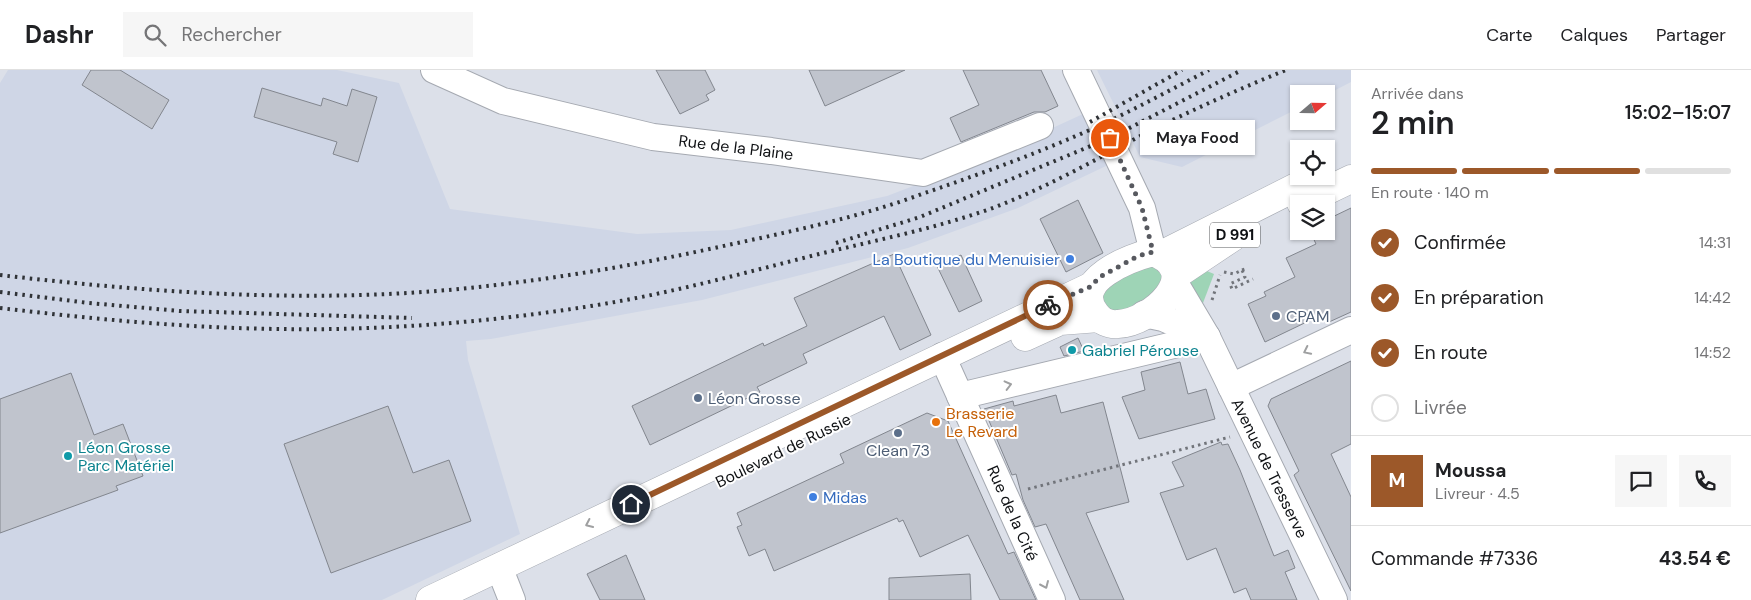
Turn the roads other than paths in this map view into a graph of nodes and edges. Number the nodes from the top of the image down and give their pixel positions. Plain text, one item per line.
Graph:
1 (434, 70) edge
2 (1076, 70) edge
3 (1040, 126) dead end
4 (1346, 174) edge
5 (1303, 185) edge
6 (1313, 195) edge
7 (1290, 208) edge
8 (1166, 267) junction
9 (1092, 286) junction
10 (1144, 314) junction
11 (1098, 318) junction
12 (1351, 330) edge
13 (1207, 337) junction
14 (946, 363) junction
15 (1231, 387) junction
16 (960, 396) junction
17 (505, 584) edge
18 (430, 600) edge
19 (473, 600) edge
20 (1052, 600) edge
21 (1334, 600) edge

1 - 3 street, Rue de la Plaine
2 - 8 street, Avenue de Tresserve
4 - 6 main road, D 991
5 - 8 main road, D 991
7 - 8 main road, D 991
8 - 9 main road
8 - 10 main road
8 - 13 street, Avenue de Tresserve
9 - 11 main road
9 - 14 main road, Boulevard de Russie
10 - 11 main road
10 - 13 street
11 - 14 main road, Boulevard de Russie
12 -> 15 street
13 - 15 street, Avenue de Tresserve
16 -> 13 street
14 - 16 street, Rue de la Cité
14 - 17 main road, Boulevard de Russie
15 - 21 street, Avenue de Tresserve
16 -> 20 street, Rue de la Cité
17 - 18 main road, Boulevard de Russie
17 - 19 main road, Boulevard de Russie

